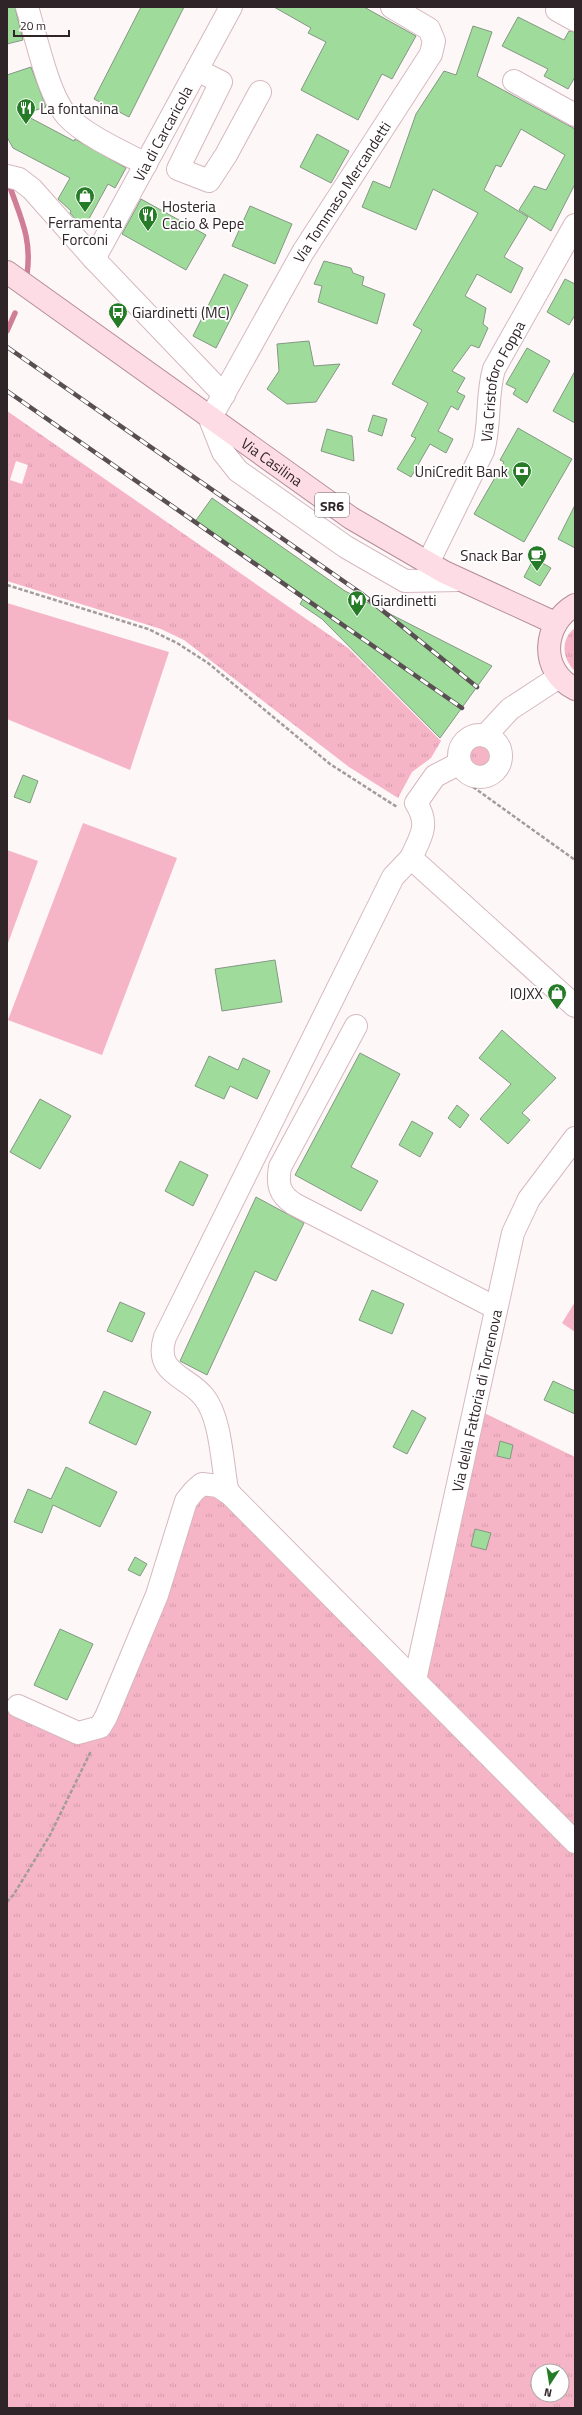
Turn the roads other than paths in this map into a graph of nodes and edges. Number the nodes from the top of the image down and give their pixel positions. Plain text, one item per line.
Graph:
1 (27, 7) edge
2 (231, 7) edge
3 (390, 7) edge
4 (197, 70) junction
5 (514, 81) dead end
6 (260, 92) dead end
7 (575, 115) edge
8 (146, 164) junction
9 (7, 176) edge
10 (575, 225) edge
11 (94, 258) junction
12 (7, 272) edge
13 (224, 395) junction
14 (210, 419) junction
15 (428, 563) junction
16 (460, 580) junction
17 (575, 606) edge
18 (555, 623) junction
19 (567, 683) edge
20 (485, 736) junction
21 (460, 763) junction
22 (411, 858) junction
23 (575, 1006) edge
24 (356, 1026) dead end
25 (575, 1138) edge
26 (496, 1308) junction
27 (230, 1494) junction
28 (414, 1680) junction
29 (18, 1706) dead end
30 (575, 1842) edge

1 - 8 street
2 - 4 street, Via di Carcaricola
3 - 13 street, Via Tommaso Mercandetti
4 - 6 street
4 - 8 street, Via di Carcaricola
5 - 7 street
8 - 11 street, Via di Carcaricola
9 - 11 street
10 - 15 street, Via Cristoforo Foppa
11 - 13 street
12 - 14 main road, Via Casilina / SR6
13 - 14 street, Via Tommaso Mercandetti
14 - 15 main road, Via Casilina / SR6
14 - 16 street
15 - 16 main road, Via Casilina / SR6
16 - 18 main road, Via Casilina / SR6
17 - 18 main road
18 - 19 main road
19 - 20 street
20 - 21 street
20 - 21 street
21 - 22 street
22 - 23 street
22 - 27 street
24 - 26 street
25 - 26 street, Via della Fattoria di Torrenova
26 - 28 street, Via della Fattoria di Torrenova
27 - 28 street
27 - 29 street
28 - 30 street

